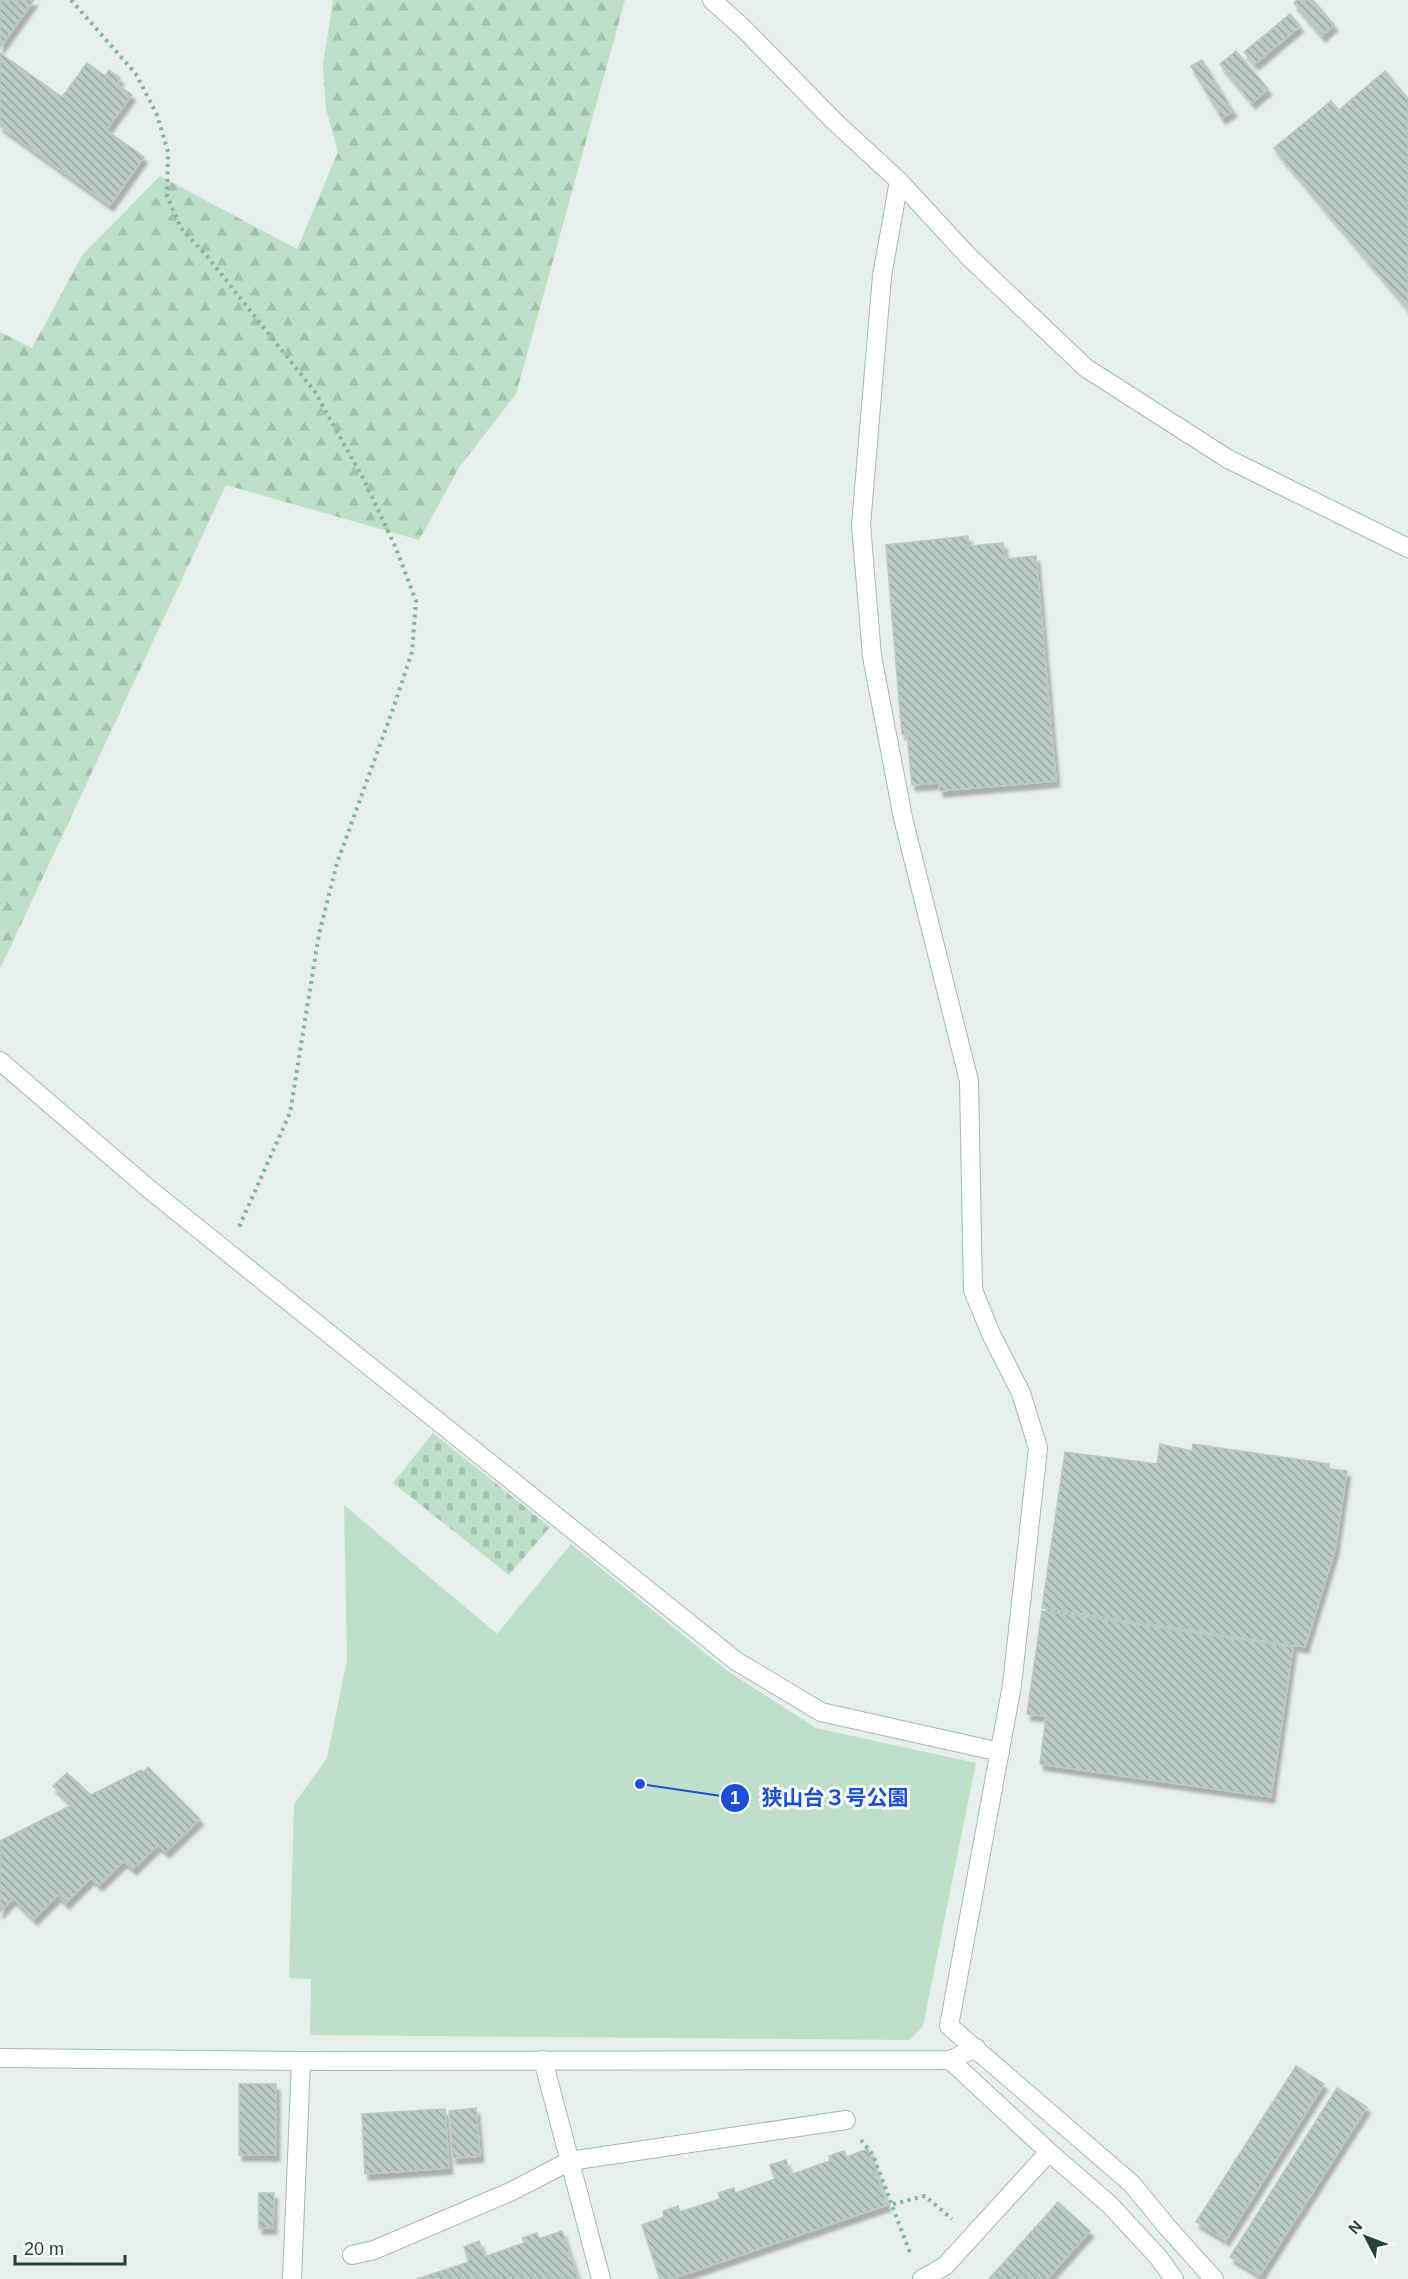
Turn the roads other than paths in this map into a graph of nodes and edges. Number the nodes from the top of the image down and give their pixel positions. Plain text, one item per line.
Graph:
1 (712, 0) edge
2 (899, 182) junction
3 (1408, 548) edge
4 (0, 1061) edge
5 (1000, 1752) junction
6 (976, 2048) junction
7 (0, 2058) edge
8 (543, 2060) junction
9 (950, 2060) junction
10 (301, 2061) junction
11 (846, 2121) road end
12 (1049, 2152) junction
13 (570, 2161) junction
14 (352, 2255) dead end
15 (292, 2279) edge
16 (601, 2279) edge
17 (922, 2279) edge
18 (1173, 2279) edge
19 (1214, 2279) edge

1 - 2 street
2 - 3 street
2 - 5 street
4 - 5 street
5 - 6 street
6 - 9 street
6 - 19 street
7 - 10 street
8 - 9 street
8 - 10 street
8 - 13 street
9 - 12 street
10 - 15 street
11 - 13 street
12 - 17 street
12 - 18 street
13 - 14 street
13 - 16 street

